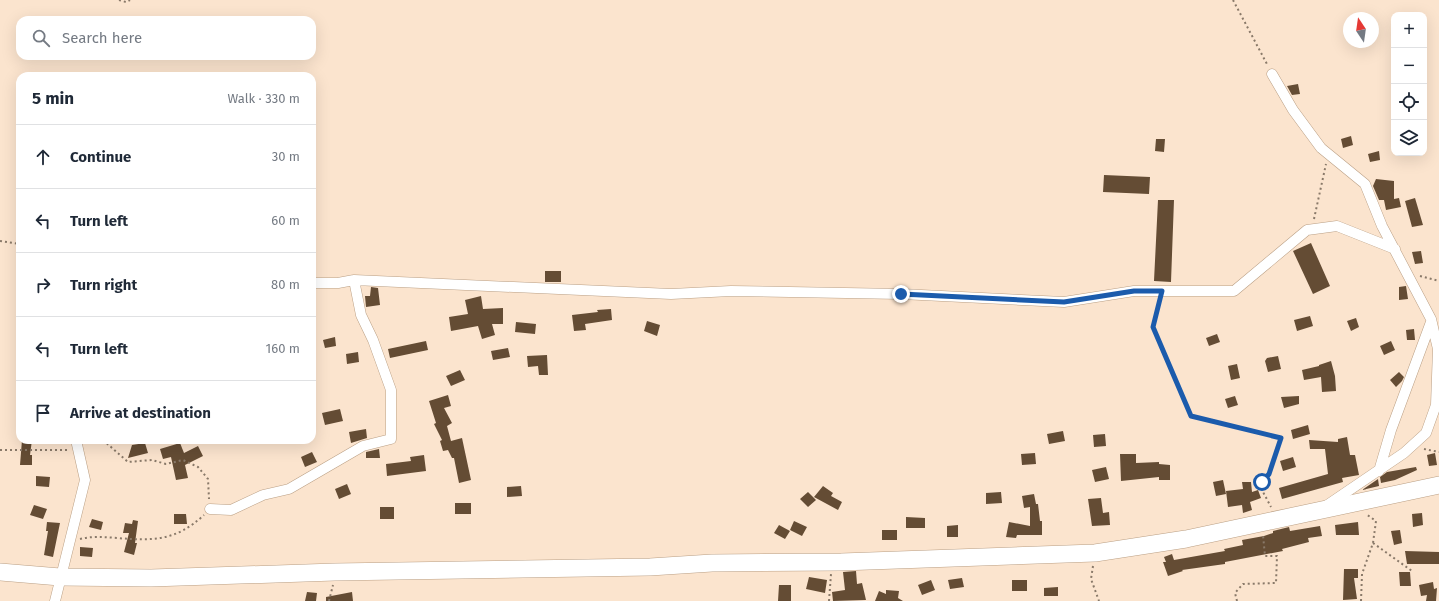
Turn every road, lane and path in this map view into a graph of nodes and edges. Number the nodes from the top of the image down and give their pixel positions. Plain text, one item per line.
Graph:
1 (119, 0) edge
2 (130, 0) edge
3 (1233, 0) edge
4 (1272, 74) joint
5 (1328, 154) junction
6 (1312, 229) junction
7 (0, 241) edge
8 (16, 243) edge
9 (1394, 249) junction
10 (1408, 272) junction
11 (354, 280) junction
12 (1439, 281) edge
13 (316, 283) edge
14 (1162, 291) junction
15 (1431, 321) junction
16 (108, 444) edge
17 (77, 445) edge
18 (1410, 448) junction
19 (0, 450) edge
20 (1439, 452) edge
21 (1379, 471) junction
22 (1439, 485) edge
23 (1352, 504) junction
24 (210, 509) junction
25 (1318, 511) junction
26 (1270, 520) junction
27 (71, 542) junction
28 (1373, 543) junction
29 (1095, 553) junction
30 (832, 562) junction
31 (1412, 571) dead end
32 (0, 572) edge
33 (60, 576) junction
34 (55, 601) edge
35 (829, 601) edge
36 (1100, 601) edge
37 (1237, 601) edge
38 (1361, 601) edge

1 - 2 path
3 - 4 path
4 - 5 street
5 - 6 path
5 - 9 street
6 - 9 street
6 - 14 street
7 - 8 path
9 - 10 street
10 - 12 path
10 - 15 street
11 - 13 street
11 - 14 street
11 - 24 street
14 - 26 path
15 - 18 street
15 - 21 street
16 - 24 path
17 - 19 path
17 - 27 street
18 - 20 path
18 - 21 street
21 - 25 street
22 - 23 highway
23 - 25 highway
23 - 28 path
24 - 27 path
25 - 26 highway
26 - 29 highway
26 - 37 path
27 - 33 street
28 - 31 path
28 - 38 path
29 - 30 highway
29 - 36 path
30 - 33 highway
30 - 35 path
32 - 33 highway
33 - 34 street

